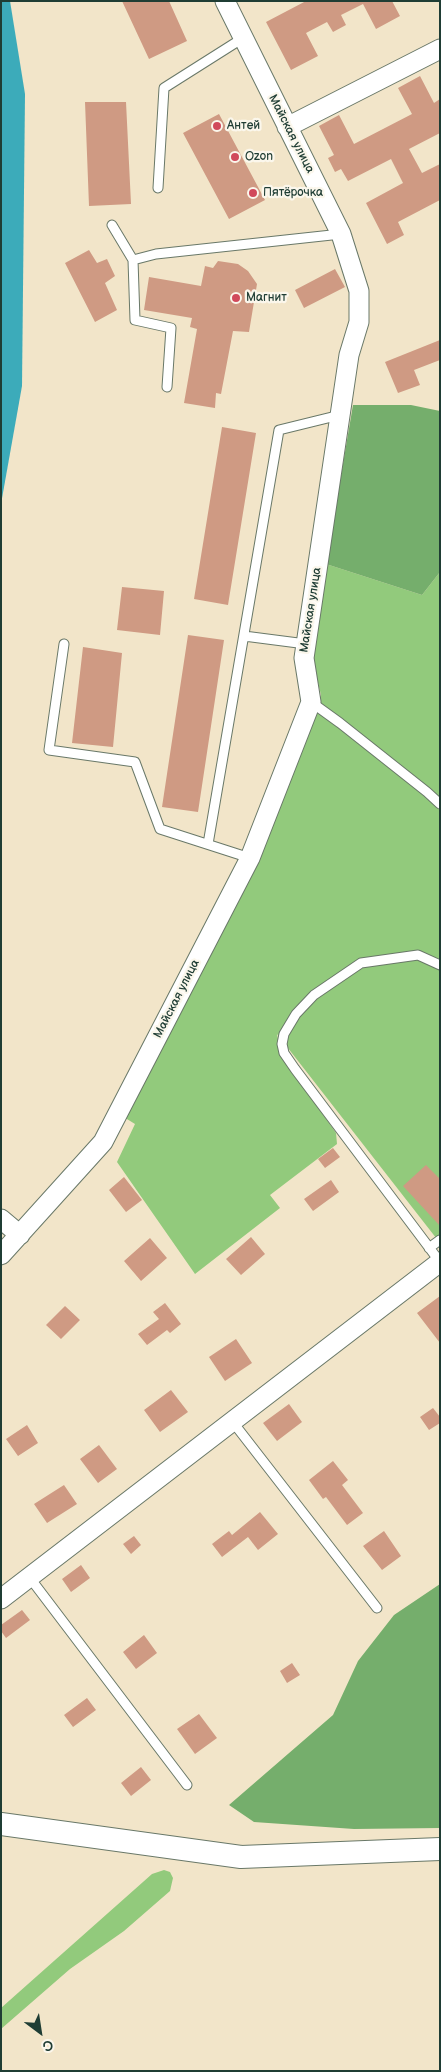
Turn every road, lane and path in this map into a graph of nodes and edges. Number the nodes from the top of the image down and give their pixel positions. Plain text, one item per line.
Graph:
1 (225, 1) edge
2 (243, 38) junction
3 (440, 49) edge
4 (287, 127) junction
5 (158, 188) dead end
6 (112, 225) dead end
7 (341, 234) junction
8 (133, 260) junction
9 (167, 387) dead end
10 (340, 414) junction
11 (244, 636) junction
12 (64, 644) dead end
13 (306, 644) junction
14 (311, 702) junction
15 (440, 804) edge
16 (208, 844) junction
17 (250, 858) junction
18 (440, 965) edge
19 (1, 1219) edge
20 (20, 1235) junction
21 (440, 1240) edge
22 (1, 1255) edge
23 (436, 1258) edge
24 (232, 1421) junction
25 (30, 1578) junction
26 (1, 1599) edge
27 (377, 1608) dead end
28 (187, 1785) dead end
29 (1, 1824) edge
30 (440, 1849) edge

1 - 2 street, Майская улица
2 - 4 street, Майская улица
2 - 5 lane
3 - 4 street
4 - 7 street, Майская улица
6 - 8 lane
7 - 8 lane
7 - 10 street, Майская улица
8 - 9 lane
10 - 11 lane
10 - 13 street, Майская улица
11 - 13 lane
11 - 16 lane
12 - 16 lane
13 - 14 street, Майская улица
14 - 15 lane
14 - 17 street, Майская улица
16 - 17 lane
17 - 20 street, Майская улица
18 - 23 lane
19 - 20 street
20 - 22 street, Майская улица
21 - 23 lane
23 - 24 street
24 - 25 street
24 - 27 lane
25 - 26 street
25 - 28 lane
29 - 30 street

